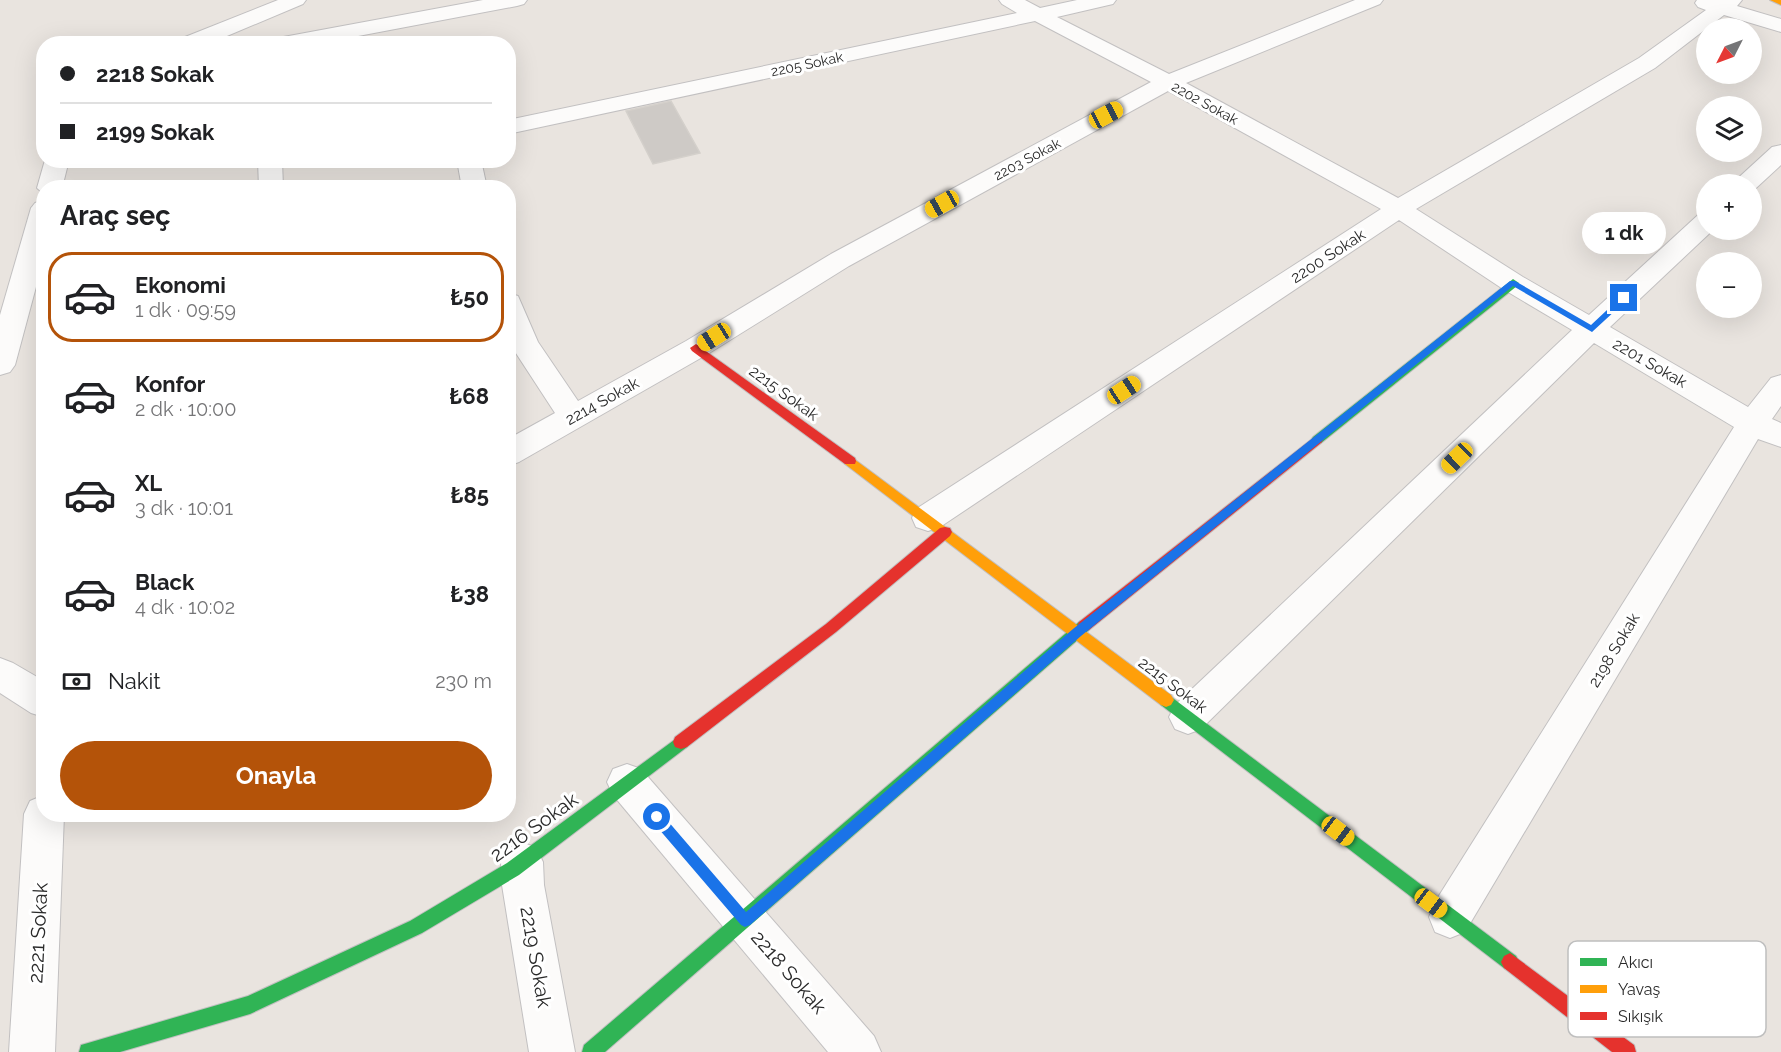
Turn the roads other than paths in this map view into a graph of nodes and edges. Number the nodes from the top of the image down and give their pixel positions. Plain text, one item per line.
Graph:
1 (296, 0) edge
2 (517, 0) edge
3 (1009, 0) edge
4 (1106, 0) edge
5 (1372, 0) edge
6 (1695, 0) edge
7 (1774, 0) edge
8 (1781, 2) edge
9 (1727, 4) edge
10 (266, 12) junction
11 (1038, 15) junction
12 (1781, 26) edge
13 (208, 36) edge
14 (266, 36) edge
15 (346, 36) edge
16 (1168, 82) junction
17 (516, 126) edge
18 (1781, 152) edge
19 (1757, 174) edge
20 (1399, 209) junction
21 (1696, 231) edge
22 (36, 236) edge
23 (1513, 283) junction
24 (516, 323) edge
25 (1592, 329) junction
26 (696, 348) junction
27 (0, 364) edge
28 (1781, 385) edge
29 (573, 416) junction
30 (1767, 429) edge
31 (516, 449) edge
32 (936, 525) junction
33 (1077, 632) junction
34 (0, 674) edge
35 (36, 696) edge
36 (1188, 717) junction
37 (627, 782) junction
38 (44, 822) edge
39 (522, 862) junction
40 (1450, 917) junction
41 (745, 921) junction
42 (1568, 1007) edge
43 (1607, 1037) edge
44 (32, 1052) edge
45 (88, 1052) edge
46 (552, 1052) edge
47 (591, 1052) edge
48 (858, 1052) edge
49 (1627, 1052) edge

1 - 10 street
2 - 15 street
3 - 11 street, 2202 Sokak
4 - 11 street, 2205 Sokak
5 - 16 street, 2203 Sokak
6 - 9 street
7 - 8 street
9 - 12 street
9 - 20 street, 2200 Sokak
10 - 13 street
10 - 14 street
11 - 16 street, 2202 Sokak
11 - 17 street, 2205 Sokak
16 - 20 street, 2202 Sokak
16 - 26 street, 2203 Sokak
18 - 19 street
20 - 23 street, 2201 Sokak
20 - 32 street, 2200 Sokak
21 - 25 street
22 - 27 street
23 - 25 street, 2201 Sokak
23 - 33 street
24 - 29 street
25 - 30 street, 2201 Sokak
25 - 36 street
26 - 29 street, 2214 Sokak
26 - 32 street, 2215 Sokak
28 - 30 street, 2198 Sokak
29 - 31 street, 2214 Sokak
30 - 40 street, 2198 Sokak
32 - 33 street, 2215 Sokak
32 - 37 street, 2216 Sokak
33 - 36 street, 2215 Sokak
33 - 41 street
34 - 35 street
36 - 40 street, 2215 Sokak
37 - 39 street, 2216 Sokak
37 - 41 street, 2218 Sokak
38 - 44 street, 2221 Sokak
39 - 45 street, 2216 Sokak
39 - 46 street, 2219 Sokak
40 - 42 street, 2215 Sokak
41 - 47 street
41 - 48 street, 2218 Sokak
43 - 49 street, 2215 Sokak

